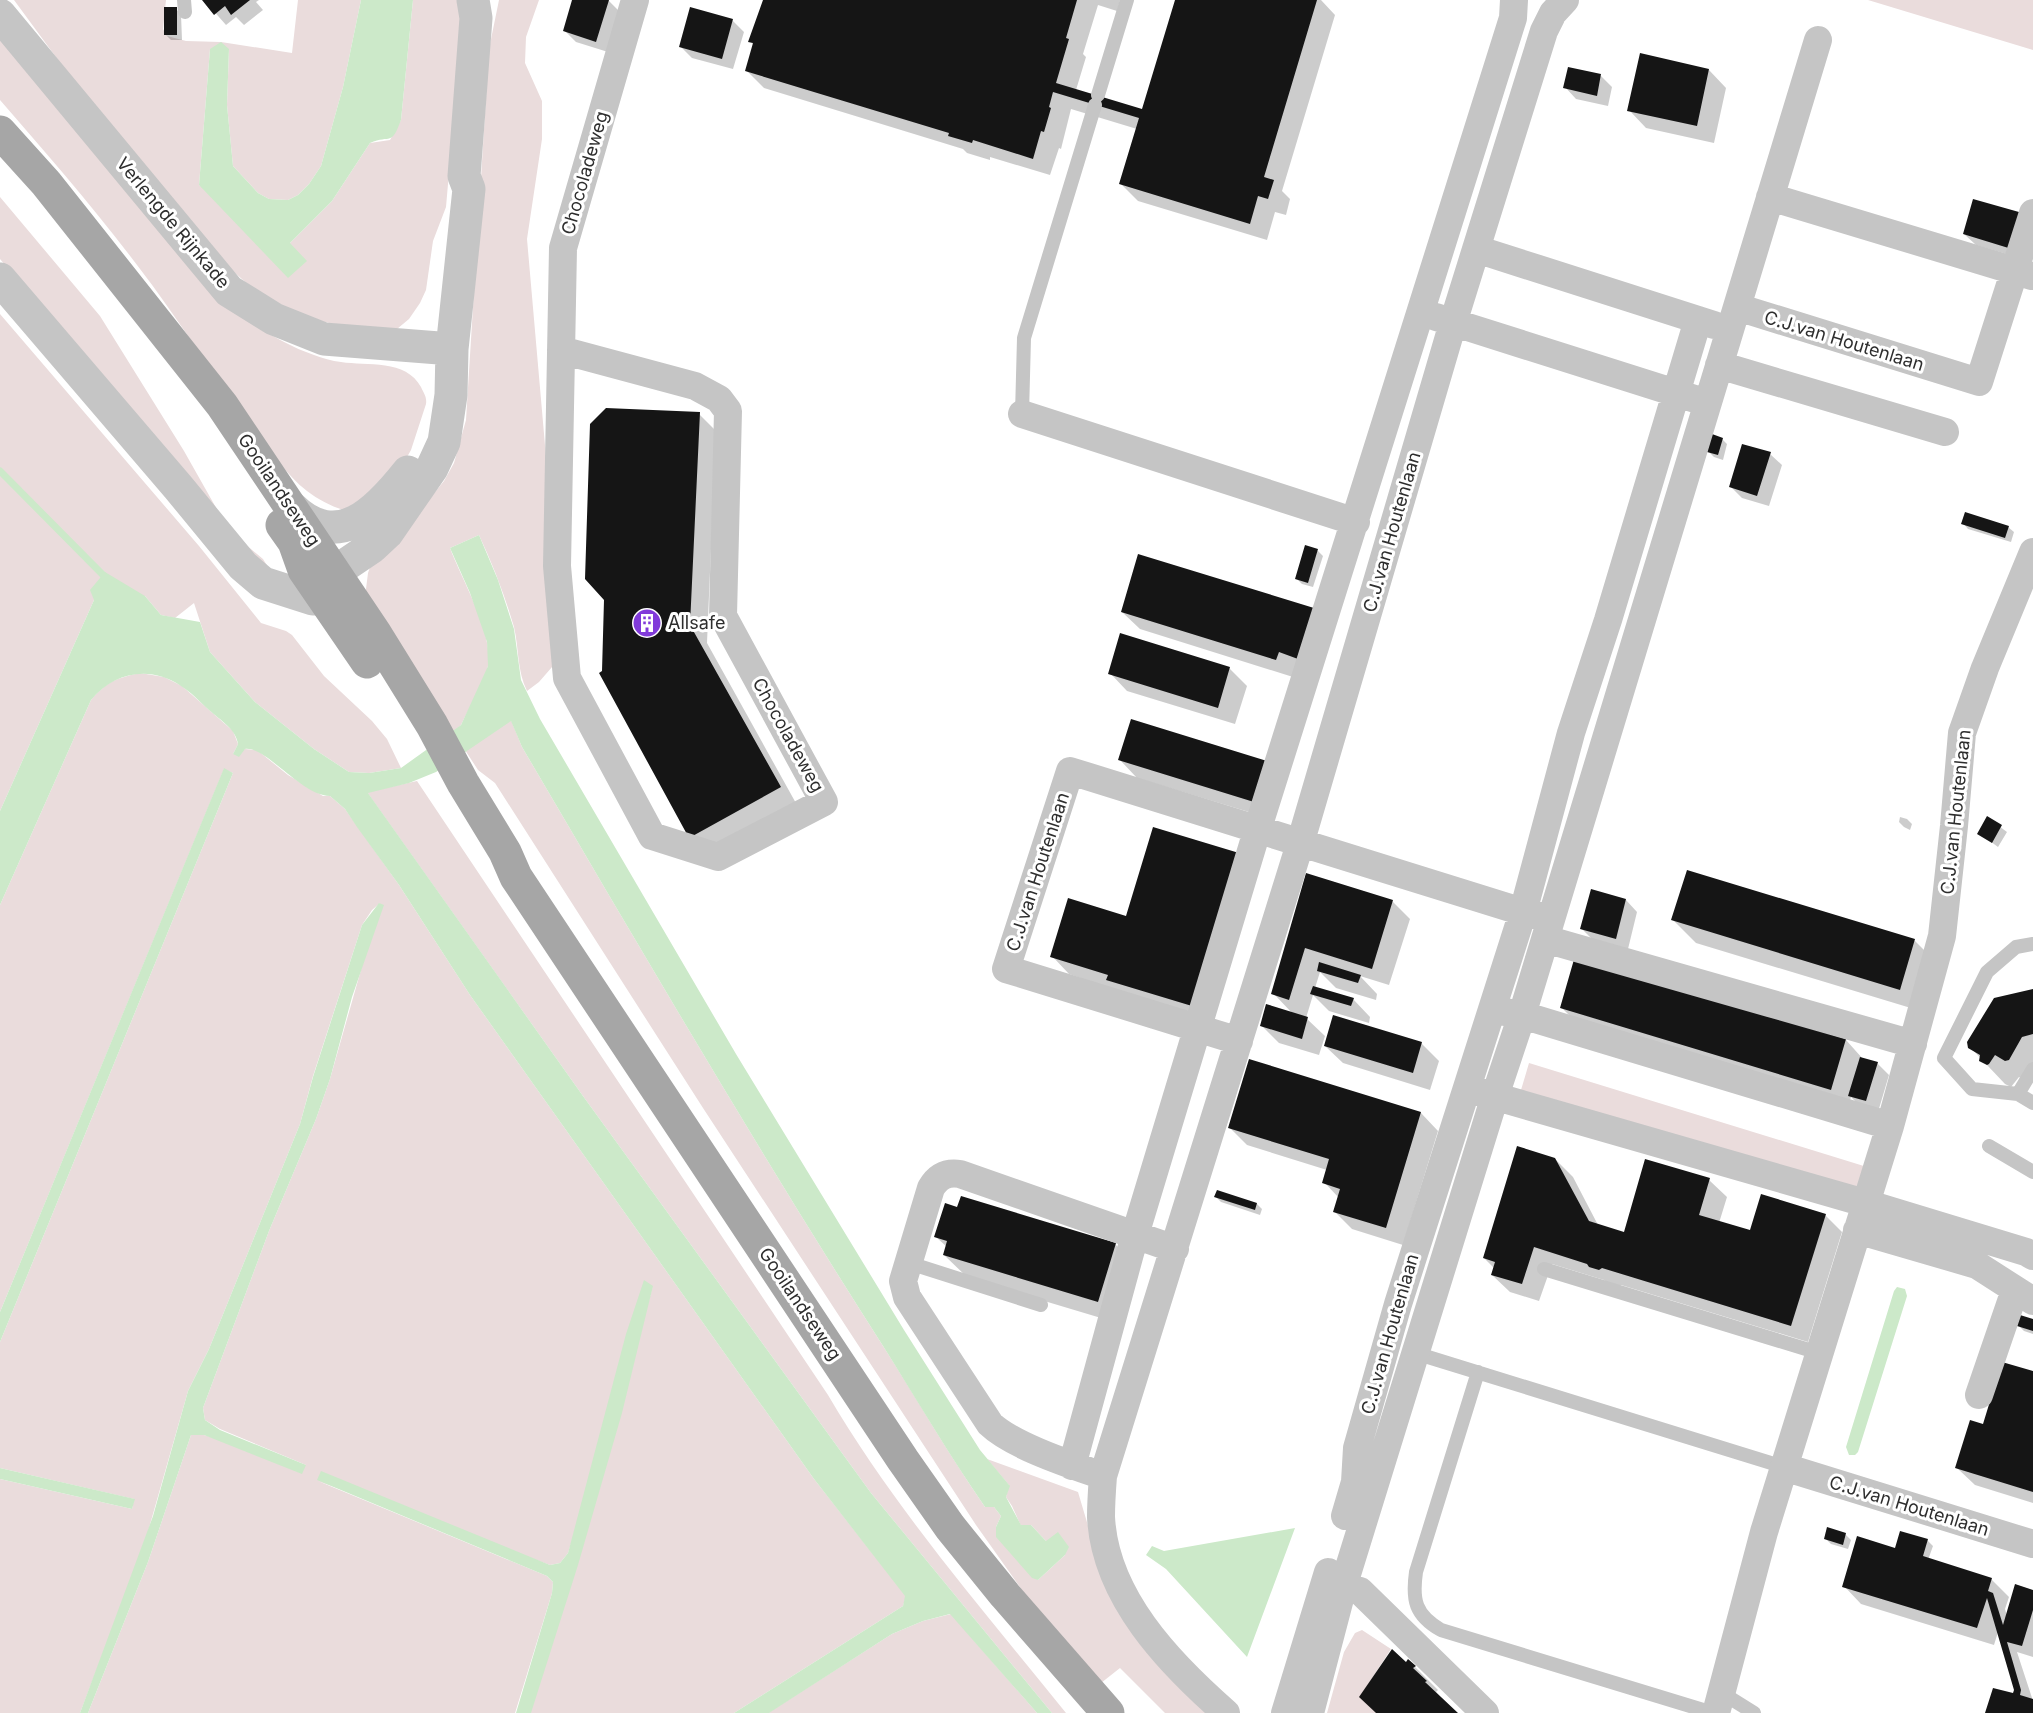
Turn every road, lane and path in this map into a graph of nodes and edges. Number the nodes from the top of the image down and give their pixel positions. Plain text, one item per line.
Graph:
1 (635, 0) edge
2 (1127, 0) edge
3 (1514, 0) edge
4 (1565, 0) edge
5 (478, 6) edge
6 (0, 15) edge
7 (1818, 40) dead end
8 (0, 132) edge
9 (0, 159) edge
10 (1770, 197) junction
11 (2033, 213) edge
12 (1476, 249) junction
13 (2024, 274) edge
14 (0, 279) edge
15 (1419, 311) junction
16 (1733, 318) junction
17 (1698, 320) junction
18 (1453, 323) junction
19 (444, 348) junction
20 (561, 350) junction
21 (1719, 365) junction
22 (1676, 393) junction
23 (1708, 403) junction
24 (1022, 414) joint
25 (1945, 432) dead end
26 (291, 507) junction
27 (1356, 522) junction
28 (294, 542) joint
29 (2033, 552) edge
30 (330, 585) junction
31 (1608, 620) junction
32 (1639, 629) junction
33 (1571, 733) junction
34 (1605, 743) junction
35 (1544, 830) junction
36 (1257, 831) junction
37 (1575, 840) junction
38 (1300, 844) junction
39 (1522, 912) junction
40 (1549, 928) junction
41 (2033, 944) edge
42 (1491, 1010) junction
43 (1522, 1015) junction
44 (1198, 1029) junction
45 (1239, 1041) junction
46 (1913, 1044) junction
47 (2033, 1070) edge
48 (1466, 1088) junction
49 (2018, 1094) junction
50 (1495, 1096) junction
51 (2033, 1103) edge
52 (1890, 1126) junction
53 (1989, 1146) dead end
54 (2033, 1173) edge
55 (1865, 1203) junction
56 (1857, 1230) junction
57 (1135, 1235) junction
58 (1175, 1249) junction
59 (2033, 1257) edge
60 (909, 1263) junction
61 (1544, 1269) dead end
62 (2024, 1295) edge
63 (1041, 1305) dead end
64 (1415, 1353) junction
65 (1819, 1353) junction
66 (1478, 1372) junction
67 (1979, 1395) dead end
68 (1072, 1466) junction
69 (1784, 1467) junction
70 (1103, 1476) junction
71 (2033, 1544) edge
72 (1334, 1584) junction
73 (1717, 1706) edge
74 (1108, 1713) edge
75 (1226, 1713) edge
76 (1285, 1713) edge
77 (1310, 1713) edge
78 (1485, 1713) edge
79 (1754, 1713) edge

1 - 20 street, Chocoladeweg
2 - 24 lane
3 - 15 street, C.J.van Houtenlaan
4 - 12 street, C.J.van Houtenlaan
5 - 19 street
6 - 19 street, Verlengde Rijnkade
7 - 10 street, C.J.van Houtenlaan
8 - 26 main road, Gooilandseweg
9 - 28 main road, Gooilandseweg
10 - 13 street
10 - 16 street, C.J.van Houtenlaan
11 - 13 street, C.J.van Houtenlaan
12 - 17 street, C.J.van Houtenlaan
12 - 18 street, C.J.van Houtenlaan
13 - 16 street, C.J.van Houtenlaan
14 - 30 street
15 - 18 street
15 - 27 street, C.J.van Houtenlaan
16 - 17 street, C.J.van Houtenlaan
16 - 21 street, C.J.van Houtenlaan
17 - 22 street, C.J.van Houtenlaan
18 - 22 street
18 - 38 street, C.J.van Houtenlaan
19 - 26 street
19 - 30 street
20 - 20 street, Chocoladeweg
21 - 23 street, C.J.van Houtenlaan
21 - 25 street
22 - 23 street
22 - 31 street, C.J.van Houtenlaan
23 - 32 street, C.J.van Houtenlaan
24 - 27 street, C.J.van Houtenlaan
26 - 30 main road, Gooilandseweg
27 - 36 street, C.J.van Houtenlaan
28 - 30 street
29 - 46 street, C.J.van Houtenlaan
30 - 74 main road, Gooilandseweg
31 - 32 street
31 - 33 street, C.J.van Houtenlaan
32 - 34 street, C.J.van Houtenlaan
33 - 34 street
33 - 35 street, C.J.van Houtenlaan
34 - 37 street, C.J.van Houtenlaan
35 - 37 street
35 - 39 street, C.J.van Houtenlaan
36 - 38 street, C.J.van Houtenlaan
36 - 44 street, C.J.van Houtenlaan
36 - 44 street, C.J.van Houtenlaan
37 - 40 street, C.J.van Houtenlaan
38 - 39 street, C.J.van Houtenlaan
38 - 45 street, C.J.van Houtenlaan
39 - 40 street, C.J.van Houtenlaan
39 - 42 street, C.J.van Houtenlaan
40 - 43 street, C.J.van Houtenlaan
40 - 46 street, C.J.van Houtenlaan
41 - 49 lane
42 - 43 street
42 - 48 street, C.J.van Houtenlaan
43 - 50 street, C.J.van Houtenlaan
43 - 52 street
44 - 45 street, C.J.van Houtenlaan
44 - 57 street, C.J.van Houtenlaan
45 - 58 street, C.J.van Houtenlaan
46 - 52 street, C.J.van Houtenlaan
47 - 49 lane
48 - 50 street
48 - 72 street, C.J.van Houtenlaan
49 - 51 lane
50 - 55 street
50 - 64 street, C.J.van Houtenlaan
52 - 55 street, C.J.van Houtenlaan
53 - 54 lane
55 - 56 street, C.J.van Houtenlaan
55 - 59 street
56 - 62 street
56 - 65 street, C.J.van Houtenlaan
57 - 58 street
57 - 60 street
57 - 68 street, C.J.van Houtenlaan
58 - 70 street, C.J.van Houtenlaan
60 - 63 lane
60 - 68 street
61 - 65 lane
62 - 67 street
64 - 66 lane
64 - 72 street, C.J.van Houtenlaan
65 - 69 street, C.J.van Houtenlaan
66 - 69 lane
66 - 73 lane
68 - 70 street
69 - 71 street, C.J.van Houtenlaan
69 - 73 street, C.J.van Houtenlaan
70 - 75 street, C.J.van Houtenlaan
72 - 76 street, C.J.van Houtenlaan
72 - 77 street, C.J.van Houtenlaan
72 - 78 street
73 - 79 lane

